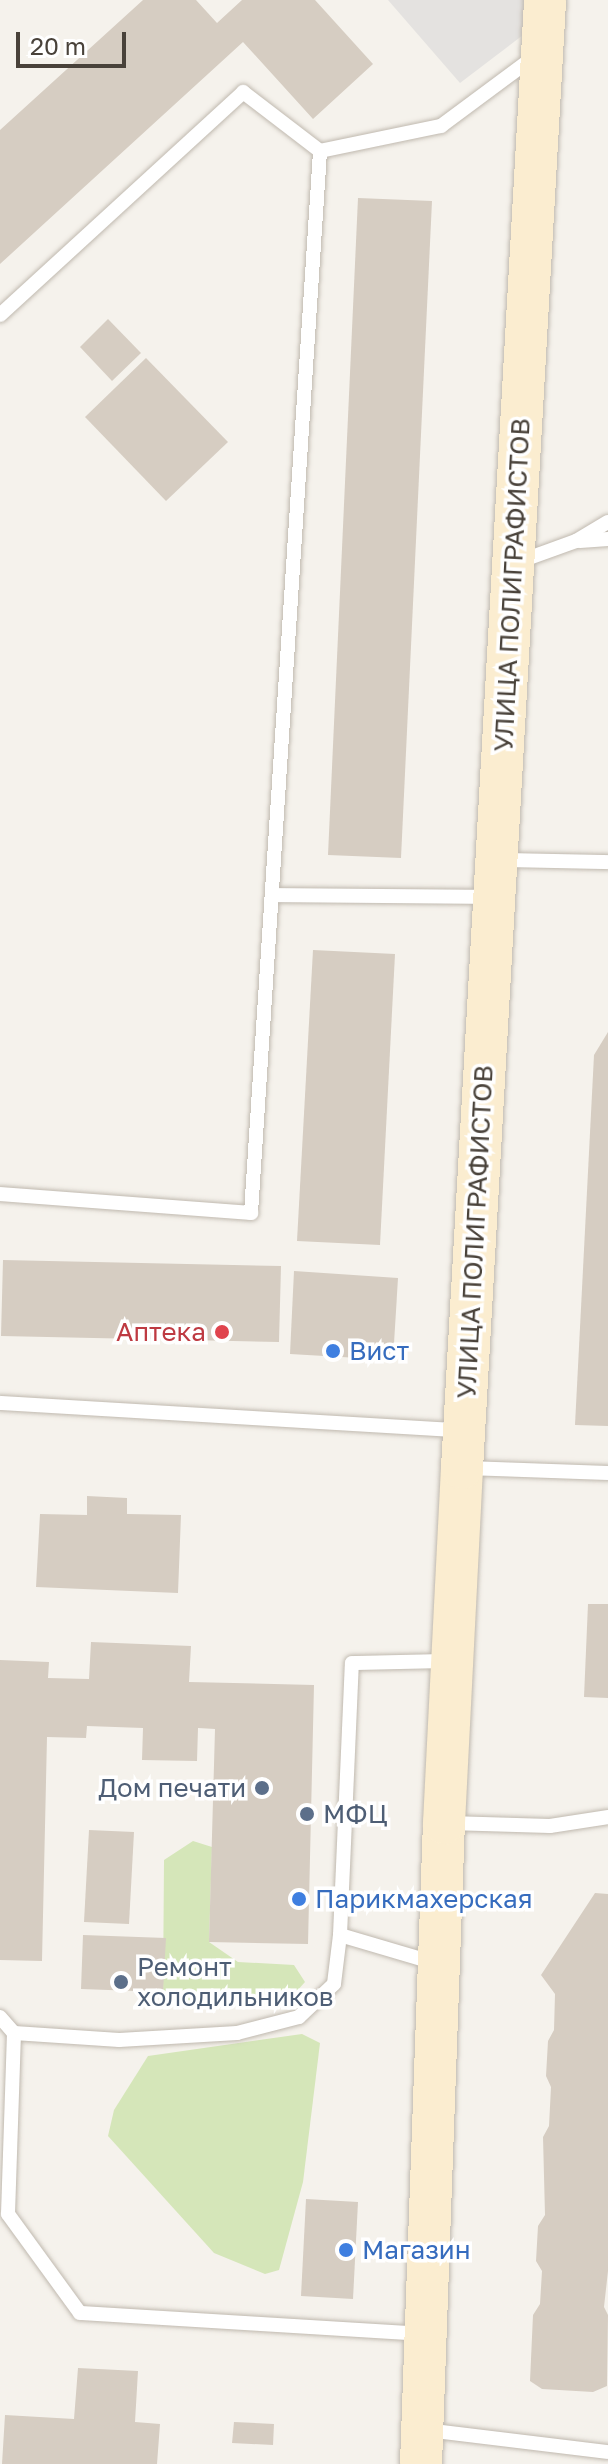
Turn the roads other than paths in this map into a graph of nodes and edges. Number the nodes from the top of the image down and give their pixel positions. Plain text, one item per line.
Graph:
1 (545, 0) edge
2 (542, 51) junction
3 (320, 151) junction
4 (0, 315) edge
5 (608, 522) edge
6 (608, 539) edge
7 (576, 541) junction
8 (514, 564) junction
9 (608, 862) edge
10 (494, 878) junction
11 (272, 895) junction
12 (0, 1194) edge
13 (0, 1403) edge
14 (463, 1449) junction
15 (608, 1473) edge
16 (453, 1661) junction
17 (608, 1817) edge
18 (444, 1823) junction
19 (340, 1935) junction
20 (439, 1964) junction
21 (0, 2017) edge
22 (14, 2033) junction
23 (425, 2334) junction
24 (421, 2447) edge
25 (608, 2452) edge

1 - 2 street, УЛИЦА ПОЛИГРАФИСТОВ
2 - 3 lane
2 - 8 street, УЛИЦА ПОЛИГРАФИСТОВ
3 - 4 lane
3 - 11 lane
5 - 7 lane
6 - 7 lane
7 - 8 lane
8 - 10 street, УЛИЦА ПОЛИГРАФИСТОВ
9 - 10 lane
10 - 11 lane
10 - 14 street, УЛИЦА ПОЛИГРАФИСТОВ
11 - 12 lane
13 - 14 lane
14 - 15 lane
14 - 16 street, УЛИЦА ПОЛИГРАФИСТОВ
16 - 18 street, УЛИЦА ПОЛИГРАФИСТОВ
16 - 19 lane
17 - 18 lane
18 - 20 street, УЛИЦА ПОЛИГРАФИСТОВ
19 - 20 lane
19 - 22 lane
20 - 23 street, УЛИЦА ПОЛИГРАФИСТОВ
21 - 22 lane
22 - 23 lane
23 - 24 street, УЛИЦА ПОЛИГРАФИСТОВ
24 - 25 lane

